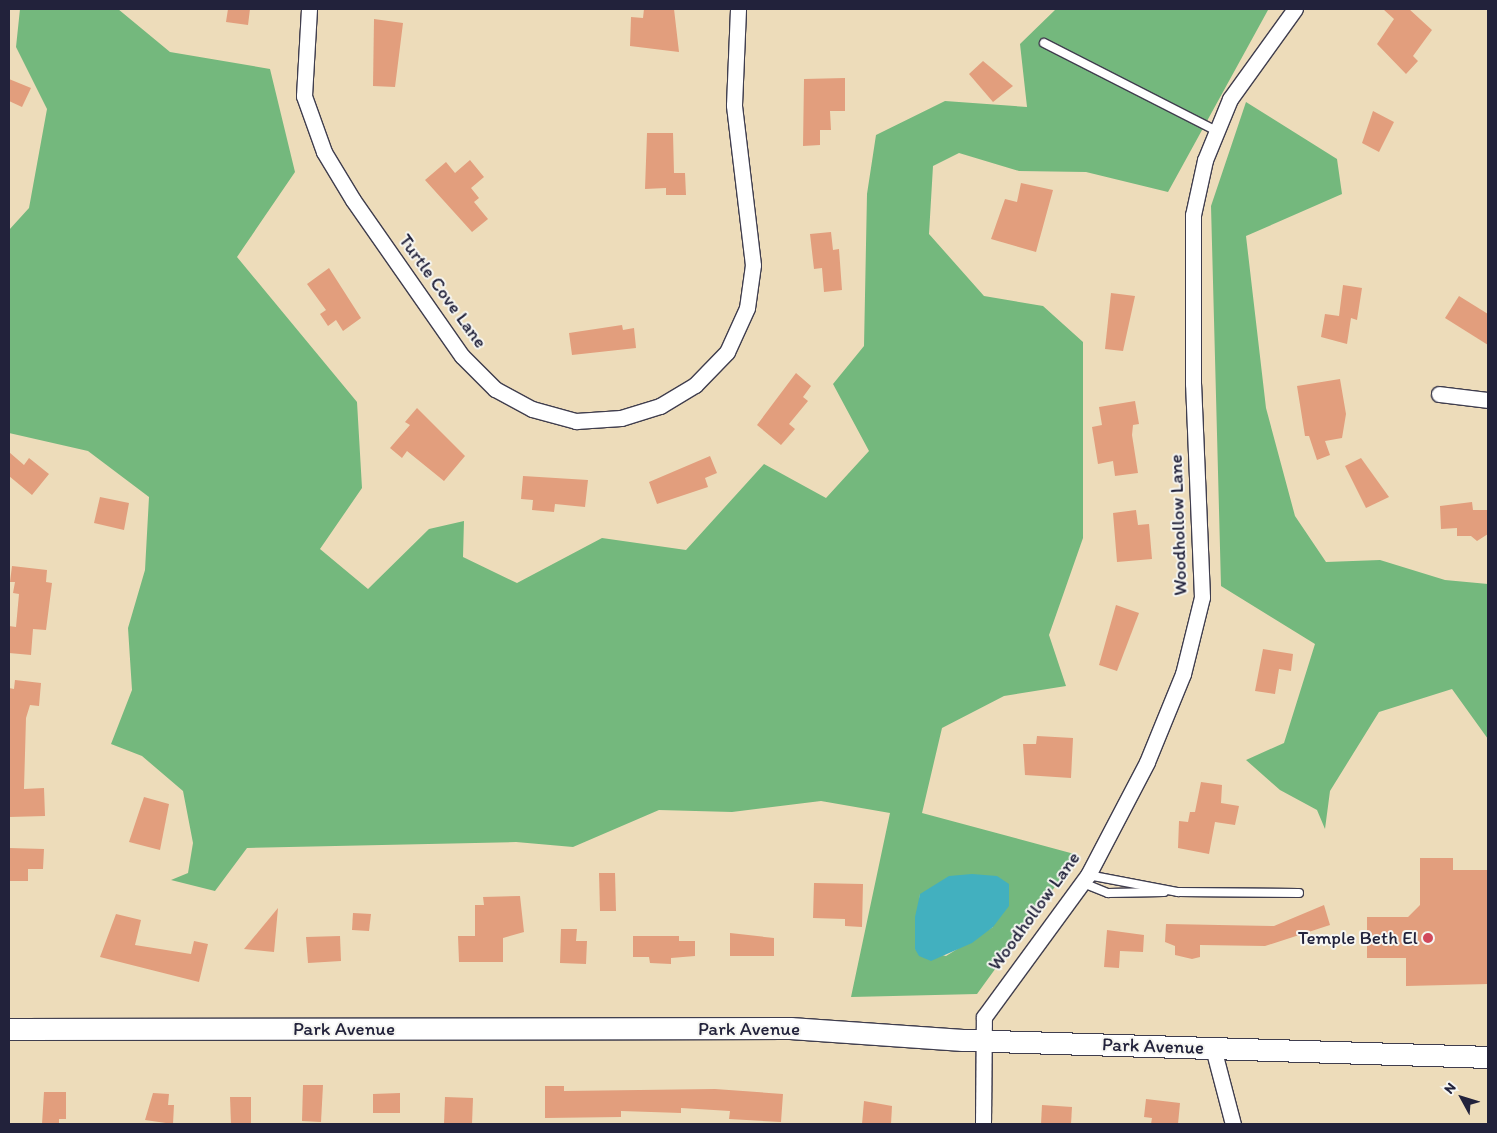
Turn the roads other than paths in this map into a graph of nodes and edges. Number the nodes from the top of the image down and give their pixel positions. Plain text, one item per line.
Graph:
1 (308, 9) edge
2 (738, 9) edge
3 (1295, 9) edge
4 (1044, 43) dead end
5 (1215, 130) junction
6 (1439, 394) dead end
7 (1488, 400) edge
8 (1086, 879) junction
9 (1178, 892) junction
10 (1299, 893) dead end
11 (9, 1029) edge
12 (983, 1040) junction
13 (1214, 1048) junction
14 (1488, 1057) edge
15 (983, 1124) edge
16 (1234, 1124) edge

1 - 2 street, Turtle Cove Lane
3 - 5 street, Woodhollow Lane
4 - 5 lane
5 - 8 street, Woodhollow Lane
6 - 7 street
8 - 9 lane
8 - 9 lane
8 - 12 street, Woodhollow Lane
9 - 10 lane
11 - 12 main road, Park Avenue
12 - 13 main road, Park Avenue
12 - 15 street, Woodhollow Lane
13 - 14 main road, Park Avenue
13 - 16 street

